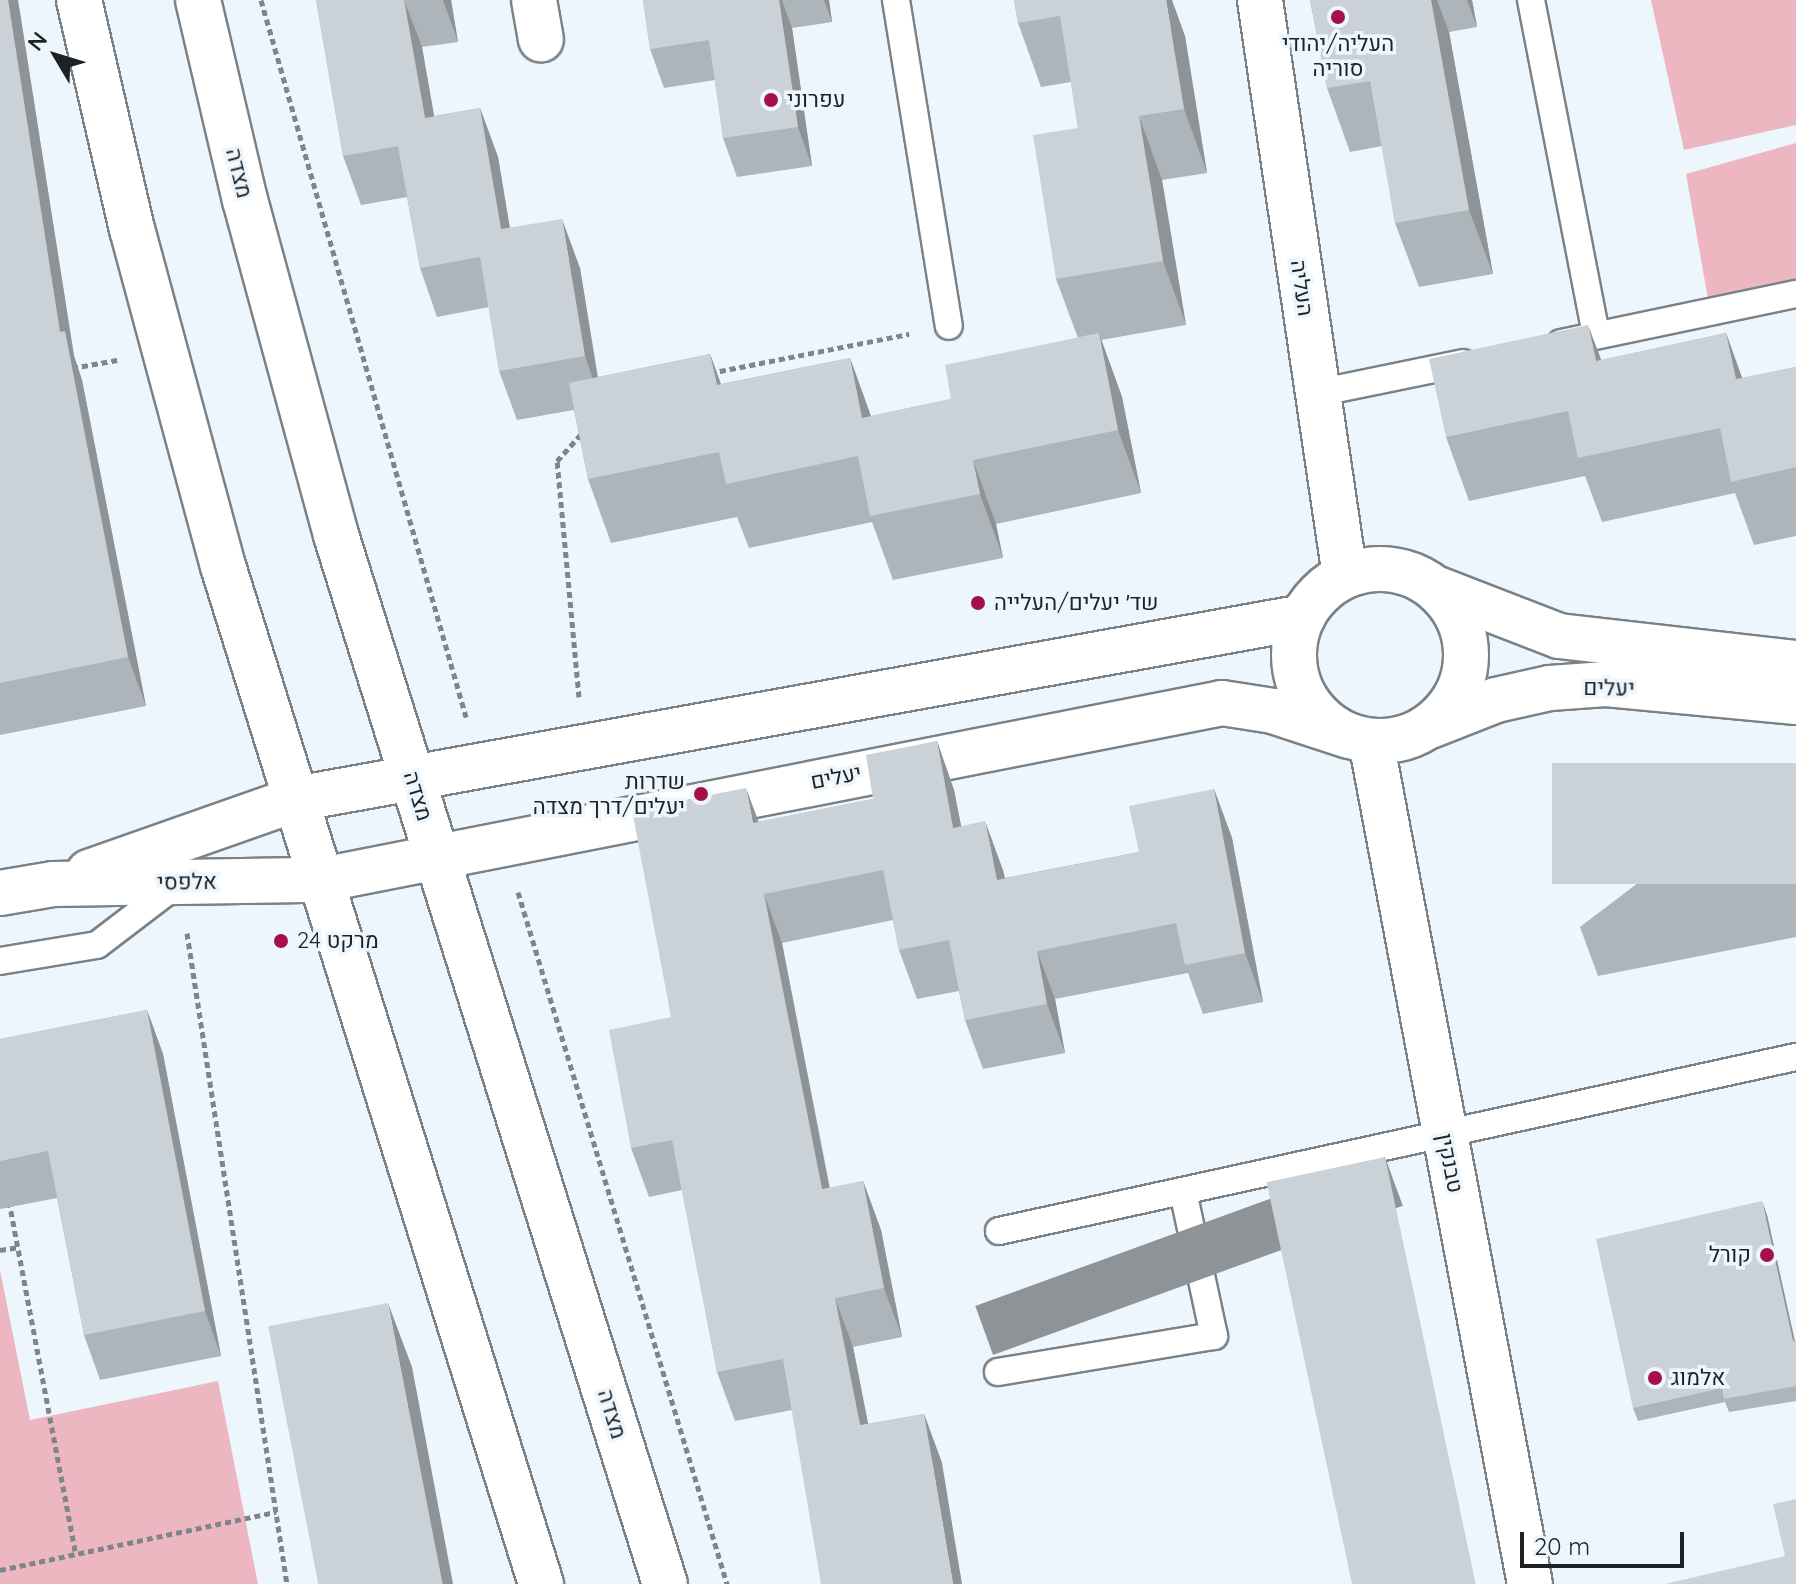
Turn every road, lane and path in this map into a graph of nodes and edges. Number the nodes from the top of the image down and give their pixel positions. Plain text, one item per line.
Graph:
1 (79, 0) edge
2 (198, 0) edge
3 (896, 0) edge
4 (1260, 0) edge
5 (1531, 0) edge
6 (1796, 294) edge
7 (949, 326) joint
8 (1596, 335) junction
9 (1534, 348) edge
10 (165, 352) junction
11 (1487, 358) edge
12 (61, 369) edge
13 (708, 373) edge
14 (1317, 393) junction
15 (587, 426) edge
16 (1345, 576) junction
17 (1435, 588) junction
18 (1303, 617) junction
19 (1796, 663) edge
20 (1796, 702) edge
21 (1428, 727) junction
22 (1360, 738) junction
23 (584, 747) junction
24 (412, 777) junction
25 (296, 799) junction
26 (437, 856) junction
27 (321, 880) junction
28 (179, 882) junction
29 (53, 884) junction
30 (0, 893) edge
31 (0, 961) edge
32 (1796, 1057) edge
33 (1445, 1134) junction
34 (6, 1186) edge
35 (1183, 1191) junction
36 (999, 1231) dead end
37 (18, 1247) junction
38 (0, 1250) edge
39 (998, 1372) dead end
40 (276, 1512) junction
41 (76, 1554) junction
42 (0, 1570) edge
43 (287, 1584) edge
44 (541, 1584) edge
45 (665, 1584) edge
46 (1530, 1584) edge

1 - 10 street
2 - 24 street, מצדה
3 - 7 lane
4 - 14 street, העליה
5 - 8 lane
6 - 8 lane
7 - 13 path
8 - 9 lane
10 - 12 path
10 - 25 street
11 - 14 lane
14 - 16 street, העליה
15 - 23 path
16 - 17 street
16 - 18 street
17 - 19 street, יעלים
17 - 21 street
18 - 22 street
18 - 23 street
20 - 21 street, יעלים
21 - 22 street
22 - 26 street, יעלים
22 - 33 street, טבנקין
23 - 24 street
24 - 25 street
24 - 26 street, מצדה
25 - 27 street
25 - 29 street, אלפסי
26 - 27 street, יעלים
26 - 45 street, מצדה
27 - 28 street, אלפסי
27 - 44 street
28 - 29 street, אלפסי
28 - 31 lane
28 - 40 path
29 - 30 street, אלפסי
32 - 33 lane
33 - 35 lane
33 - 46 street, טבנקין
34 - 37 path
35 - 36 lane
35 - 39 lane
37 - 38 path
37 - 41 path
40 - 41 path
40 - 43 path
41 - 42 path

